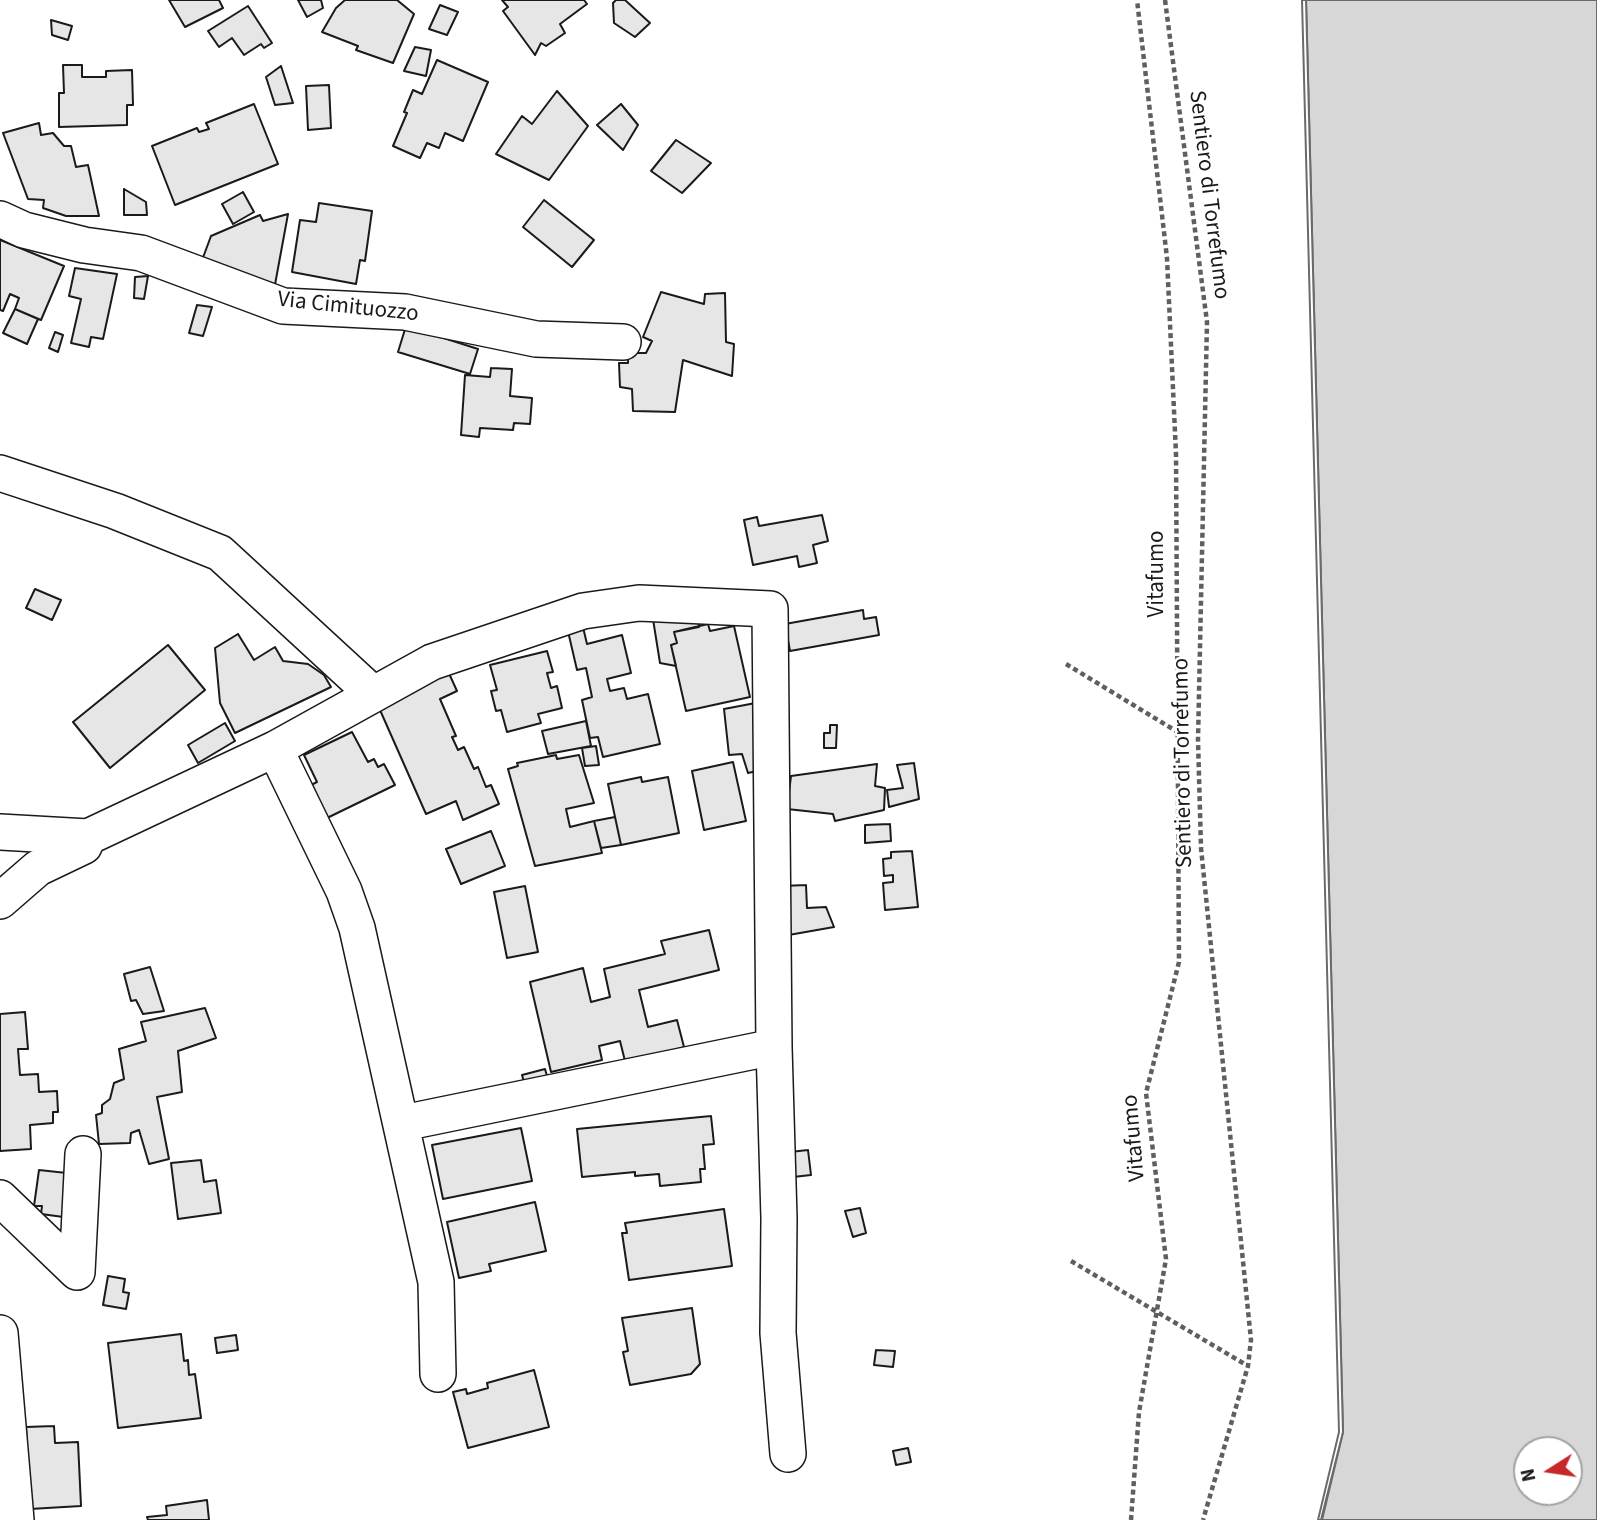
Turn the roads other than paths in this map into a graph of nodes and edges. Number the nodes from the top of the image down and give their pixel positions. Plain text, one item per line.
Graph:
1 (0, 219) edge
2 (623, 342) dead end
3 (0, 473) edge
4 (372, 693) junction
5 (275, 749) junction
6 (0, 832) edge
7 (88, 837) junction
8 (0, 901) edge
9 (774, 1047) junction
10 (403, 1123) junction
11 (83, 1154) dead end
12 (0, 1198) edge
13 (0, 1333) edge
14 (438, 1374) dead end
15 (788, 1454) dead end
16 (16, 1520) edge

1 - 2 street, Via Cimituozzo
3 - 4 street
4 - 5 street
4 - 9 street
5 - 7 street
5 - 10 street
6 - 7 street
7 - 8 street
9 - 10 street
9 - 15 street
10 - 14 street
11 - 12 street
13 - 16 street

